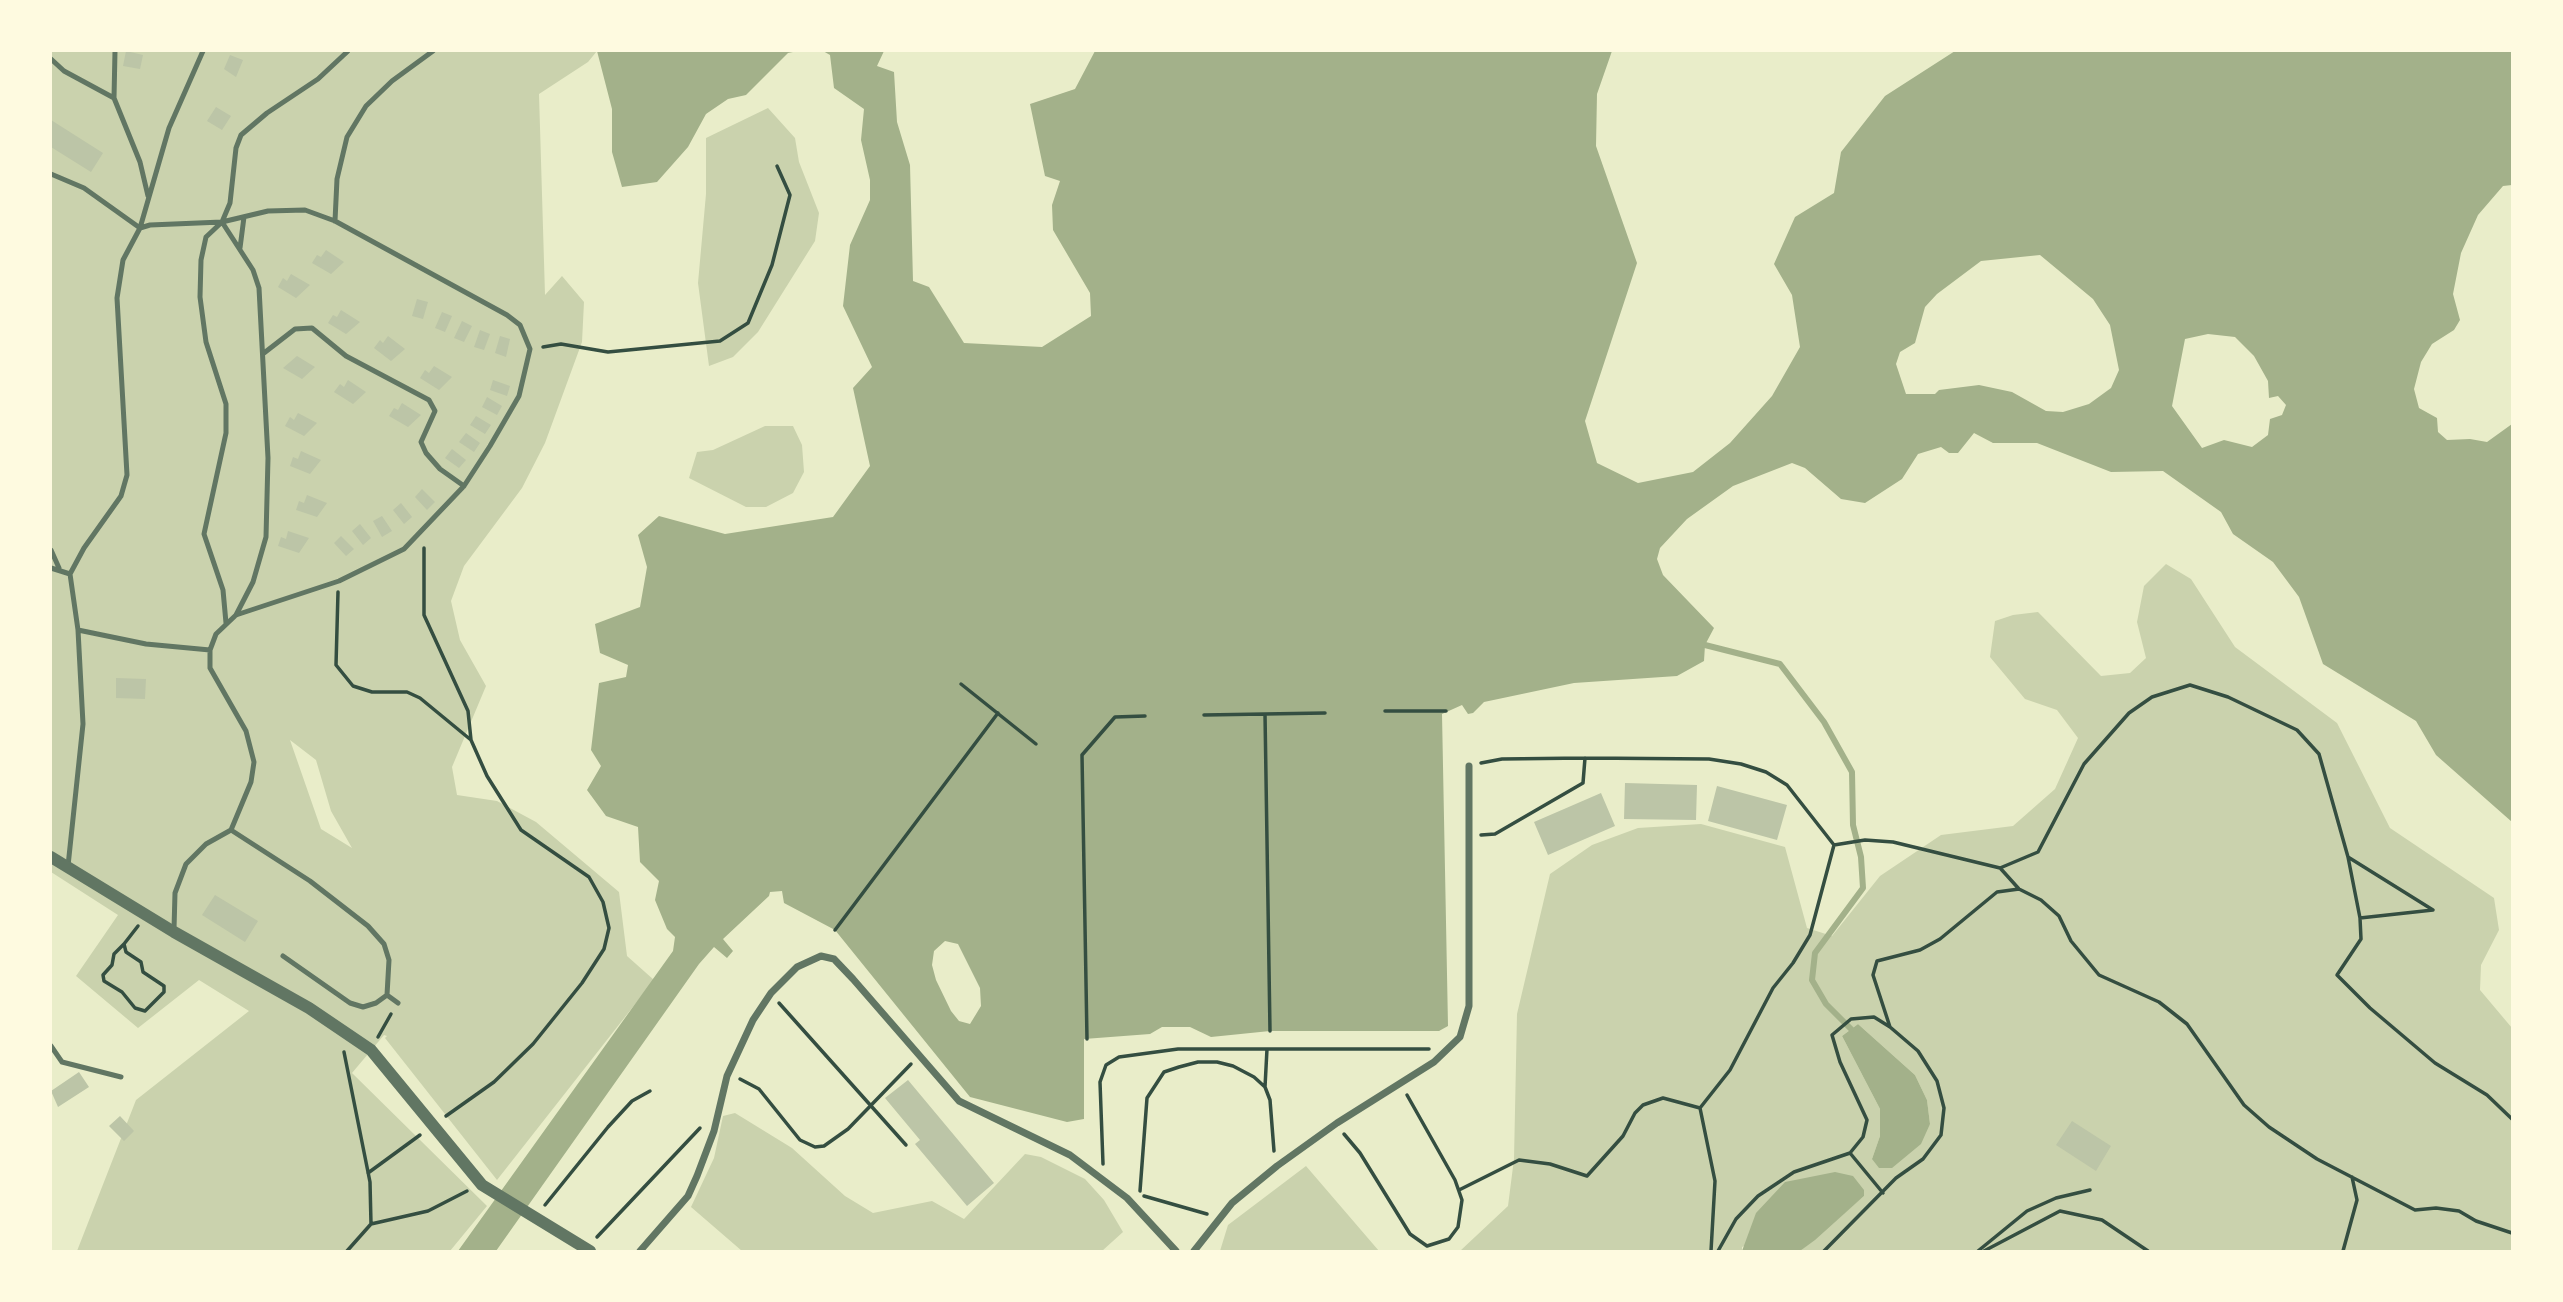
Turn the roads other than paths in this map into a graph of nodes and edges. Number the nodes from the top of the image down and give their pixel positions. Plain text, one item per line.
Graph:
1 (115, 51) edge
2 (203, 51) edge
3 (348, 51) edge
4 (433, 51) edge
5 (51, 59) edge
6 (114, 97) junction
7 (51, 174) edge
8 (148, 198) junction
9 (244, 217) junction
10 (335, 221) junction
11 (222, 222) junction
12 (140, 228) junction
13 (240, 248) junction
14 (264, 354) junction
15 (464, 486) junction
16 (51, 550) edge
17 (51, 568) edge
18 (59, 568) junction
19 (70, 574) junction
20 (236, 615) junction
21 (226, 623) junction
22 (78, 630) junction
23 (210, 650) junction
24 (1469, 766) road end
25 (231, 830) junction
26 (51, 857) edge
27 (67, 870) junction
28 (174, 932) junction
29 (283, 956) dead end
30 (387, 995) junction
31 (398, 1003) road end
32 (51, 1046) edge
33 (121, 1077) dead end
34 (588, 1250) edge
35 (640, 1251) edge
36 (1176, 1251) edge
37 (1194, 1251) edge

1 - 6 lane
2 - 8 lane
3 - 11 lane
4 - 10 lane
5 - 6 lane
6 - 8 lane
7 - 12 lane
8 - 12 lane
9 - 10 lane
9 - 11 lane
9 - 13 lane
10 - 15 lane
11 - 12 lane
11 - 13 lane
11 - 21 lane
12 - 19 lane
13 - 14 lane
14 - 15 lane
14 - 20 lane
15 - 20 lane
16 - 18 lane
17 - 18 lane
18 - 19 lane
19 - 22 lane
20 - 21 lane
21 - 23 lane
22 - 23 lane
22 - 27 lane
23 - 25 lane
24 - 37 street
25 - 28 lane
25 - 30 lane
26 - 27 street
27 - 28 street
28 - 34 street
29 - 30 lane
30 - 31 lane
32 - 33 lane
35 - 36 street

